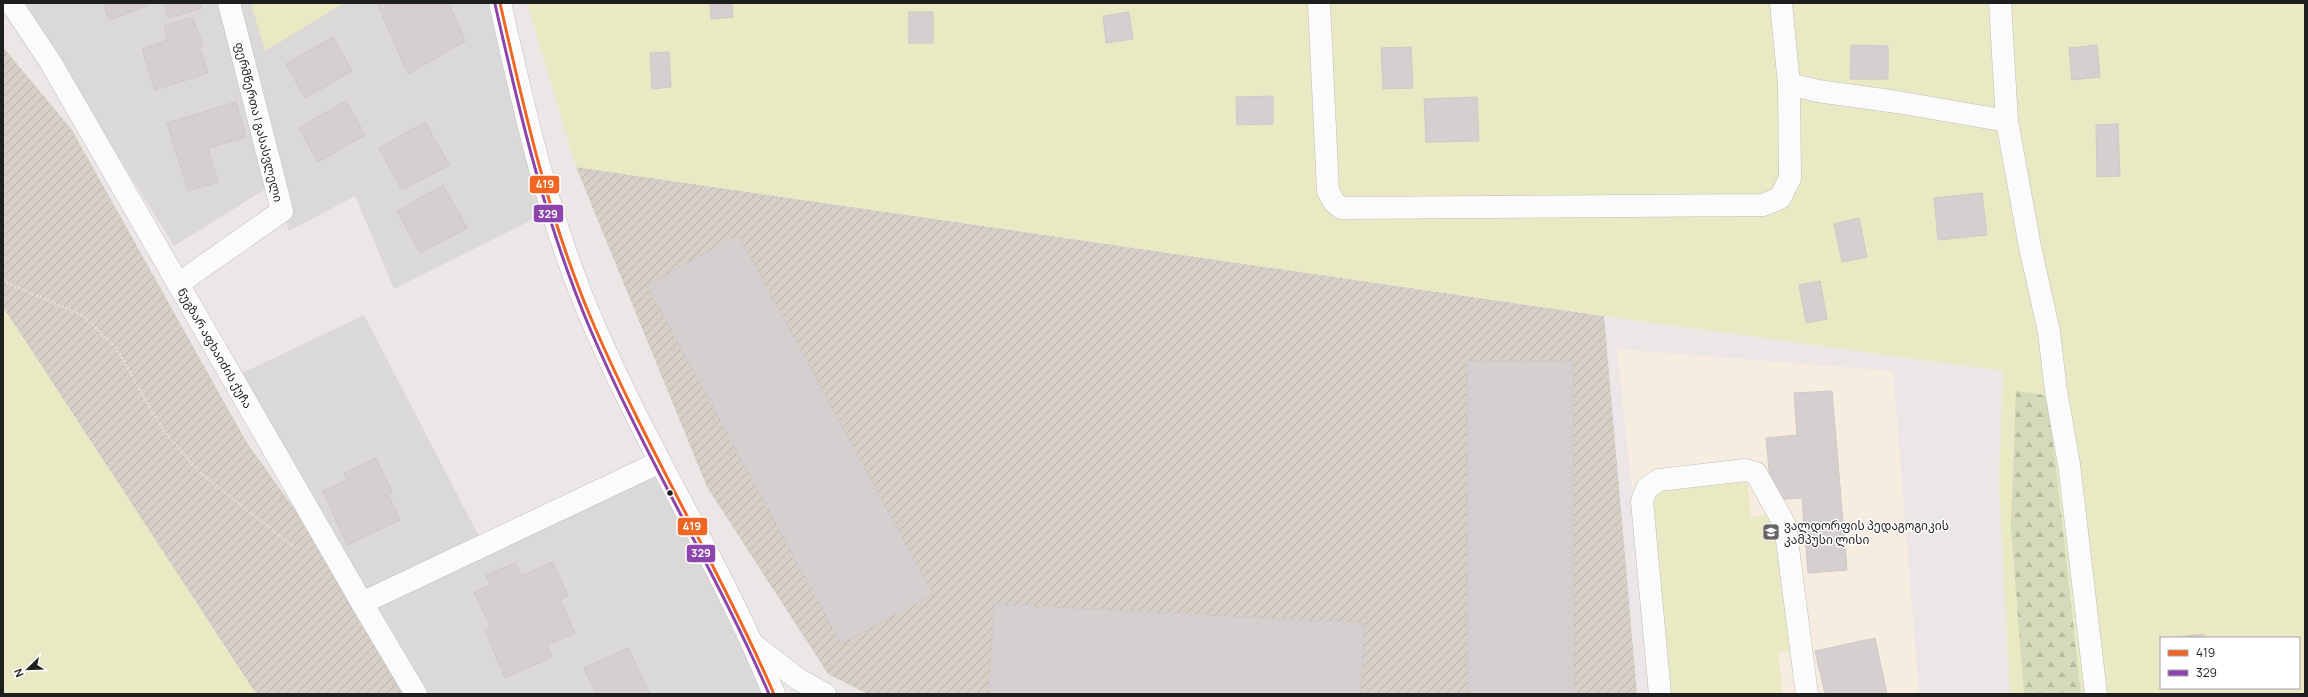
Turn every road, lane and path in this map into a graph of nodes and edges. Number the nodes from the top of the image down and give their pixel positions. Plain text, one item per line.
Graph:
1 (11, 3) edge
2 (228, 3) edge
3 (500, 3) edge
4 (1319, 3) edge
5 (1781, 3) edge
6 (2000, 3) edge
7 (1789, 84) junction
8 (2007, 121) junction
9 (3, 280) edge
10 (178, 284) junction
11 (660, 462) junction
12 (301, 553) dead end
13 (362, 603) junction
14 (753, 645) junction
15 (416, 694) edge
16 (774, 694) edge
17 (825, 694) edge
18 (1660, 694) edge
19 (1807, 694) edge
20 (2096, 694) edge

1 - 10 street, ნუგზარ აფხაიძის ქუჩა
2 - 10 street, ფერმწერთა I გასასვლელი
3 - 11 street
4 - 7 street
5 - 7 street
6 - 8 street
7 - 8 street
8 - 20 street
9 - 12 path
10 - 13 street, ნუგზარ აფხაიძის ქუჩა
11 - 13 street
11 - 14 street
13 - 15 street, ნუგზარ აფხაიძის ქუჩა
14 - 16 street
14 - 17 street
18 - 19 street

